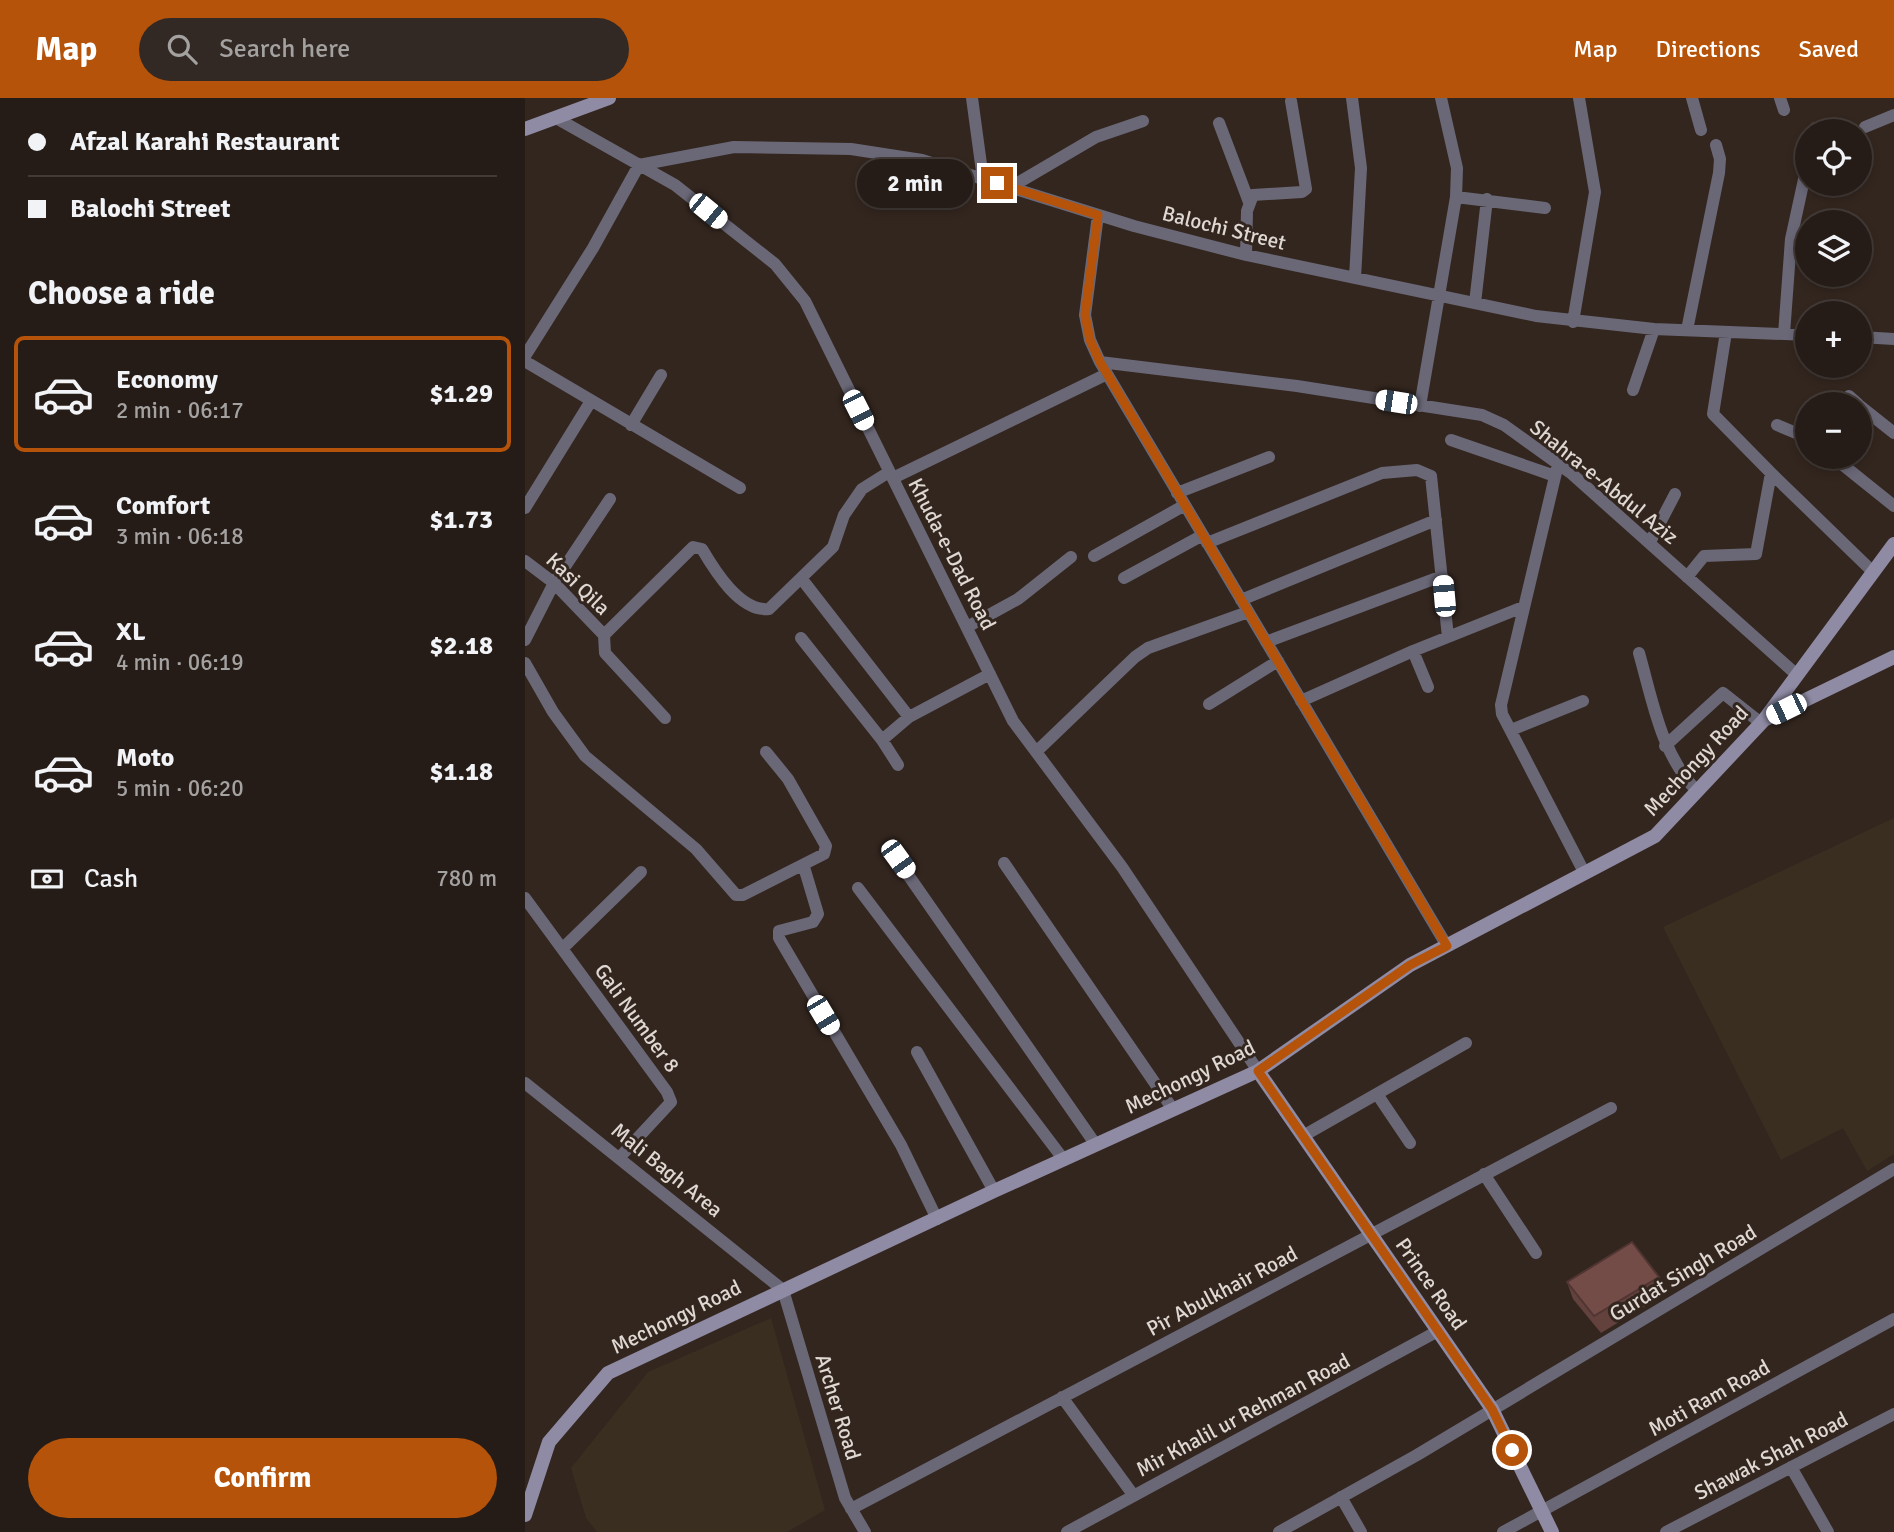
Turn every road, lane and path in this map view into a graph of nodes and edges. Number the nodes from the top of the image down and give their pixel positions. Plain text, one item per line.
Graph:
1 (610, 98) edge
2 (972, 98) edge
3 (1352, 98) edge
4 (1441, 98) edge
5 (1579, 98) edge
6 (1692, 98) edge
7 (1291, 101) dead end
8 (585, 102) edge
9 (1894, 115) edge
10 (556, 118) junction
11 (1143, 121) dead end
12 (1219, 123) dead end
13 (1872, 124) edge
14 (525, 129) edge
15 (1701, 130) dead end
16 (1716, 145) dead end
17 (639, 165) junction
18 (983, 178) junction
19 (1011, 187) junction
20 (1800, 196) edge
21 (1456, 197) junction
22 (1487, 200) junction
23 (1249, 202) junction
24 (1545, 208) dead end
25 (1098, 215) junction
26 (1247, 254) junction
27 (1355, 278) junction
28 (1441, 296) junction
29 (1475, 303) junction
30 (1573, 322) junction
31 (1654, 329) junction
32 (1687, 330) junction
33 (1726, 332) junction
34 (1784, 334) junction
35 (1795, 334) edge
36 (1872, 338) edge
37 (1894, 339) edge
38 (525, 356) edge
39 (1100, 362) junction
40 (1107, 374) junction
41 (661, 375) dead end
42 (1633, 390) dead end
43 (591, 401) junction
44 (1420, 406) junction
45 (1872, 415) edge
46 (631, 425) junction
47 (1777, 425) dead end
48 (1795, 433) edge
49 (1894, 433) edge
50 (1451, 440) dead end
51 (1269, 457) dead end
52 (1848, 469) edge
53 (1557, 470) junction
54 (1771, 473) junction
55 (891, 475) junction
56 (740, 488) dead end
57 (1177, 493) junction
58 (1675, 494) dead end
59 (610, 499) dead end
60 (1185, 505) junction
61 (1894, 506) edge
62 (525, 508) edge
63 (1436, 520) junction
64 (1205, 539) junction
65 (1650, 542) junction
66 (1894, 544) edge
67 (1094, 556) dead end
68 (1071, 557) dead end
69 (525, 561) edge
70 (1873, 572) junction
71 (1443, 576) junction
72 (1687, 577) junction
73 (801, 578) junction
74 (1124, 579) dead end
75 (554, 583) junction
76 (1245, 606) junction
77 (1523, 607) junction
78 (967, 627) junction
79 (604, 635) junction
80 (801, 638) dead end
81 (1448, 638) junction
82 (525, 639) edge
83 (1266, 642) junction
84 (1413, 651) junction
85 (1639, 653) dead end
86 (1894, 657) edge
87 (1277, 661) junction
88 (525, 663) edge
89 (990, 674) junction
90 (1797, 675) junction
91 (1428, 687) dead end
92 (1301, 701) junction
93 (1583, 701) dead end
94 (1209, 704) dead end
95 (909, 717) junction
96 (665, 718) dead end
97 (1763, 721) junction
98 (1511, 730) junction
99 (882, 740) junction
100 (1665, 746) junction
101 (766, 752) dead end
102 (1036, 752) junction
103 (898, 765) dead end
104 (1697, 792) junction
105 (898, 859) dead end
106 (1004, 863) dead end
107 (804, 867) junction
108 (641, 872) dead end
109 (1584, 872) junction
110 (858, 888) dead end
111 (525, 898) edge
112 (1447, 946) junction
113 (563, 948) junction
114 (1466, 1043) dead end
115 (917, 1052) dead end
116 (1258, 1071) junction
117 (525, 1083) edge
118 (1377, 1094) junction
119 (1171, 1108) junction
120 (1611, 1108) dead end
121 (1303, 1136) junction
122 (1410, 1143) dead end
123 (1096, 1146) junction
124 (620, 1157) junction
125 (1064, 1160) junction
126 (1894, 1169) edge
127 (1484, 1174) junction
128 (994, 1191) junction
129 (937, 1219) junction
130 (1371, 1234) junction
131 (1536, 1253) dead end
132 (783, 1290) junction
133 (1894, 1319) edge
134 (1438, 1331) junction
135 (1062, 1397) junction
136 (1492, 1409) junction
137 (1894, 1414) edge
138 (1791, 1467) junction
139 (1134, 1496) junction
140 (1341, 1497) junction
141 (851, 1509) junction
142 (1542, 1511) junction
143 (525, 1515) edge
144 (865, 1532) edge
145 (1067, 1532) edge
146 (1279, 1532) edge
147 (1361, 1532) edge
148 (1503, 1532) edge
149 (1552, 1532) edge
150 (1666, 1532) edge
151 (1828, 1532) edge

1 - 8 street
2 - 18 street
3 - 27 street
4 - 21 street
5 - 30 street
6 - 15 street
7 - 23 street
8 - 10 street
9 - 13 street
10 - 14 street
10 - 17 street, Khuda-e-Dad Road
11 - 19 street
12 - 23 street
16 - 32 street
17 - 18 street, Balochi Street
17 - 38 street
17 - 55 street, Khuda-e-Dad Road
18 - 19 street, Balochi Street
19 - 25 street, Balochi Street
20 - 34 street
21 - 22 street
21 - 28 street
22 - 24 street
22 - 29 street
23 - 26 street
25 - 26 street, Balochi Street
25 - 39 street
26 - 27 street, Balochi Street
27 - 28 street, Balochi Street
28 - 29 street, Balochi Street
28 - 44 street
29 - 30 street, Balochi Street
30 - 31 street, Balochi Street
31 - 32 street, Balochi Street
31 - 42 street
32 - 33 street, Balochi Street
33 - 34 street, Balochi Street
33 - 54 street
34 - 35 street, Balochi Street
36 - 37 street
38 - 43 street
39 - 40 street
39 - 44 street, Shahra-e-Abdul Aziz
40 - 55 street
40 - 57 street
41 - 46 street
43 - 46 street
43 - 62 street
44 - 53 street, Shahra-e-Abdul Aziz
45 - 49 street
46 - 56 street
47 - 48 street
50 - 53 street
51 - 57 street
52 - 61 street
53 - 65 street, Shahra-e-Abdul Aziz
53 - 77 street
54 - 70 street
54 - 72 street
55 - 73 street
55 - 78 street, Khuda-e-Dad Road
57 - 60 street
58 - 65 street
59 - 75 street
60 - 64 street
60 - 67 street
63 - 64 street
63 - 71 street
63 - 76 street
64 - 74 street
64 - 76 street
65 - 72 street, Shahra-e-Abdul Aziz
66 - 70 street, Mechongy Road
68 - 78 street
69 - 75 street, Kasi Qila
70 - 90 street, Mechongy Road
71 - 81 street
71 - 83 street
72 - 90 street, Shahra-e-Abdul Aziz
73 - 79 street
73 - 95 street
75 - 79 street, Kasi Qila
75 - 82 street
76 - 83 street
76 - 102 street
77 - 81 street
77 - 98 street
78 - 89 street, Khuda-e-Dad Road
79 - 96 street
80 - 99 street
81 - 84 street
83 - 87 street
84 - 91 street
84 - 92 street
85 - 100 street
86 - 97 street
87 - 92 street
87 - 94 street
88 - 107 street
89 - 95 street
89 - 102 street, Khuda-e-Dad Road
90 - 97 street, Mechongy Road
92 - 112 street
93 - 98 street
95 - 99 street
97 - 100 street
97 - 104 street, Mechongy Road
98 - 109 street
99 - 103 street
100 - 104 street
101 - 107 street
102 - 116 street, Khuda-e-Dad Road
104 - 109 street, Mechongy Road
105 - 123 street
106 - 119 street
107 - 129 street
108 - 113 street
109 - 112 street, Mechongy Road
110 - 125 street
111 - 113 street, Gali Number 8
112 - 116 street, Mechongy Road
113 - 124 street, Gali Number 8
114 - 118 street
115 - 128 street
116 - 119 street, Mechongy Road
116 - 121 street, Prince Road
117 - 124 street, Mali Bagh Area
118 - 121 street
118 - 122 street
119 - 123 street, Mechongy Road
120 - 127 street, Pir Abulkhair Road
121 - 130 street, Prince Road
123 - 125 street, Mechongy Road
124 - 132 street, Mali Bagh Area
125 - 128 street, Mechongy Road
126 - 136 street, Gurdat Singh Road
127 - 130 street, Pir Abulkhair Road
127 - 131 street
128 - 129 street, Mechongy Road
129 - 132 street, Mechongy Road
130 - 134 street, Prince Road
130 - 135 street, Pir Abulkhair Road
132 - 141 street, Archer Road
132 - 143 street, Mechongy Road
133 - 142 street, Moti Ram Road
134 - 136 street, Prince Road
134 - 139 street, Mir Khalil ur Rehman Road
135 - 139 street
135 - 141 street, Pir Abulkhair Road
136 - 140 street, Gurdat Singh Road
136 - 142 street, Prince Road
137 - 138 street, Shawak Shah Road
138 - 150 street, Shawak Shah Road
138 - 151 street
139 - 145 street, Mir Khalil ur Rehman Road
140 - 146 street, Gurdat Singh Road
140 - 147 street
141 - 144 street, Archer Road
142 - 148 street, Moti Ram Road
142 - 149 street, Prince Road

